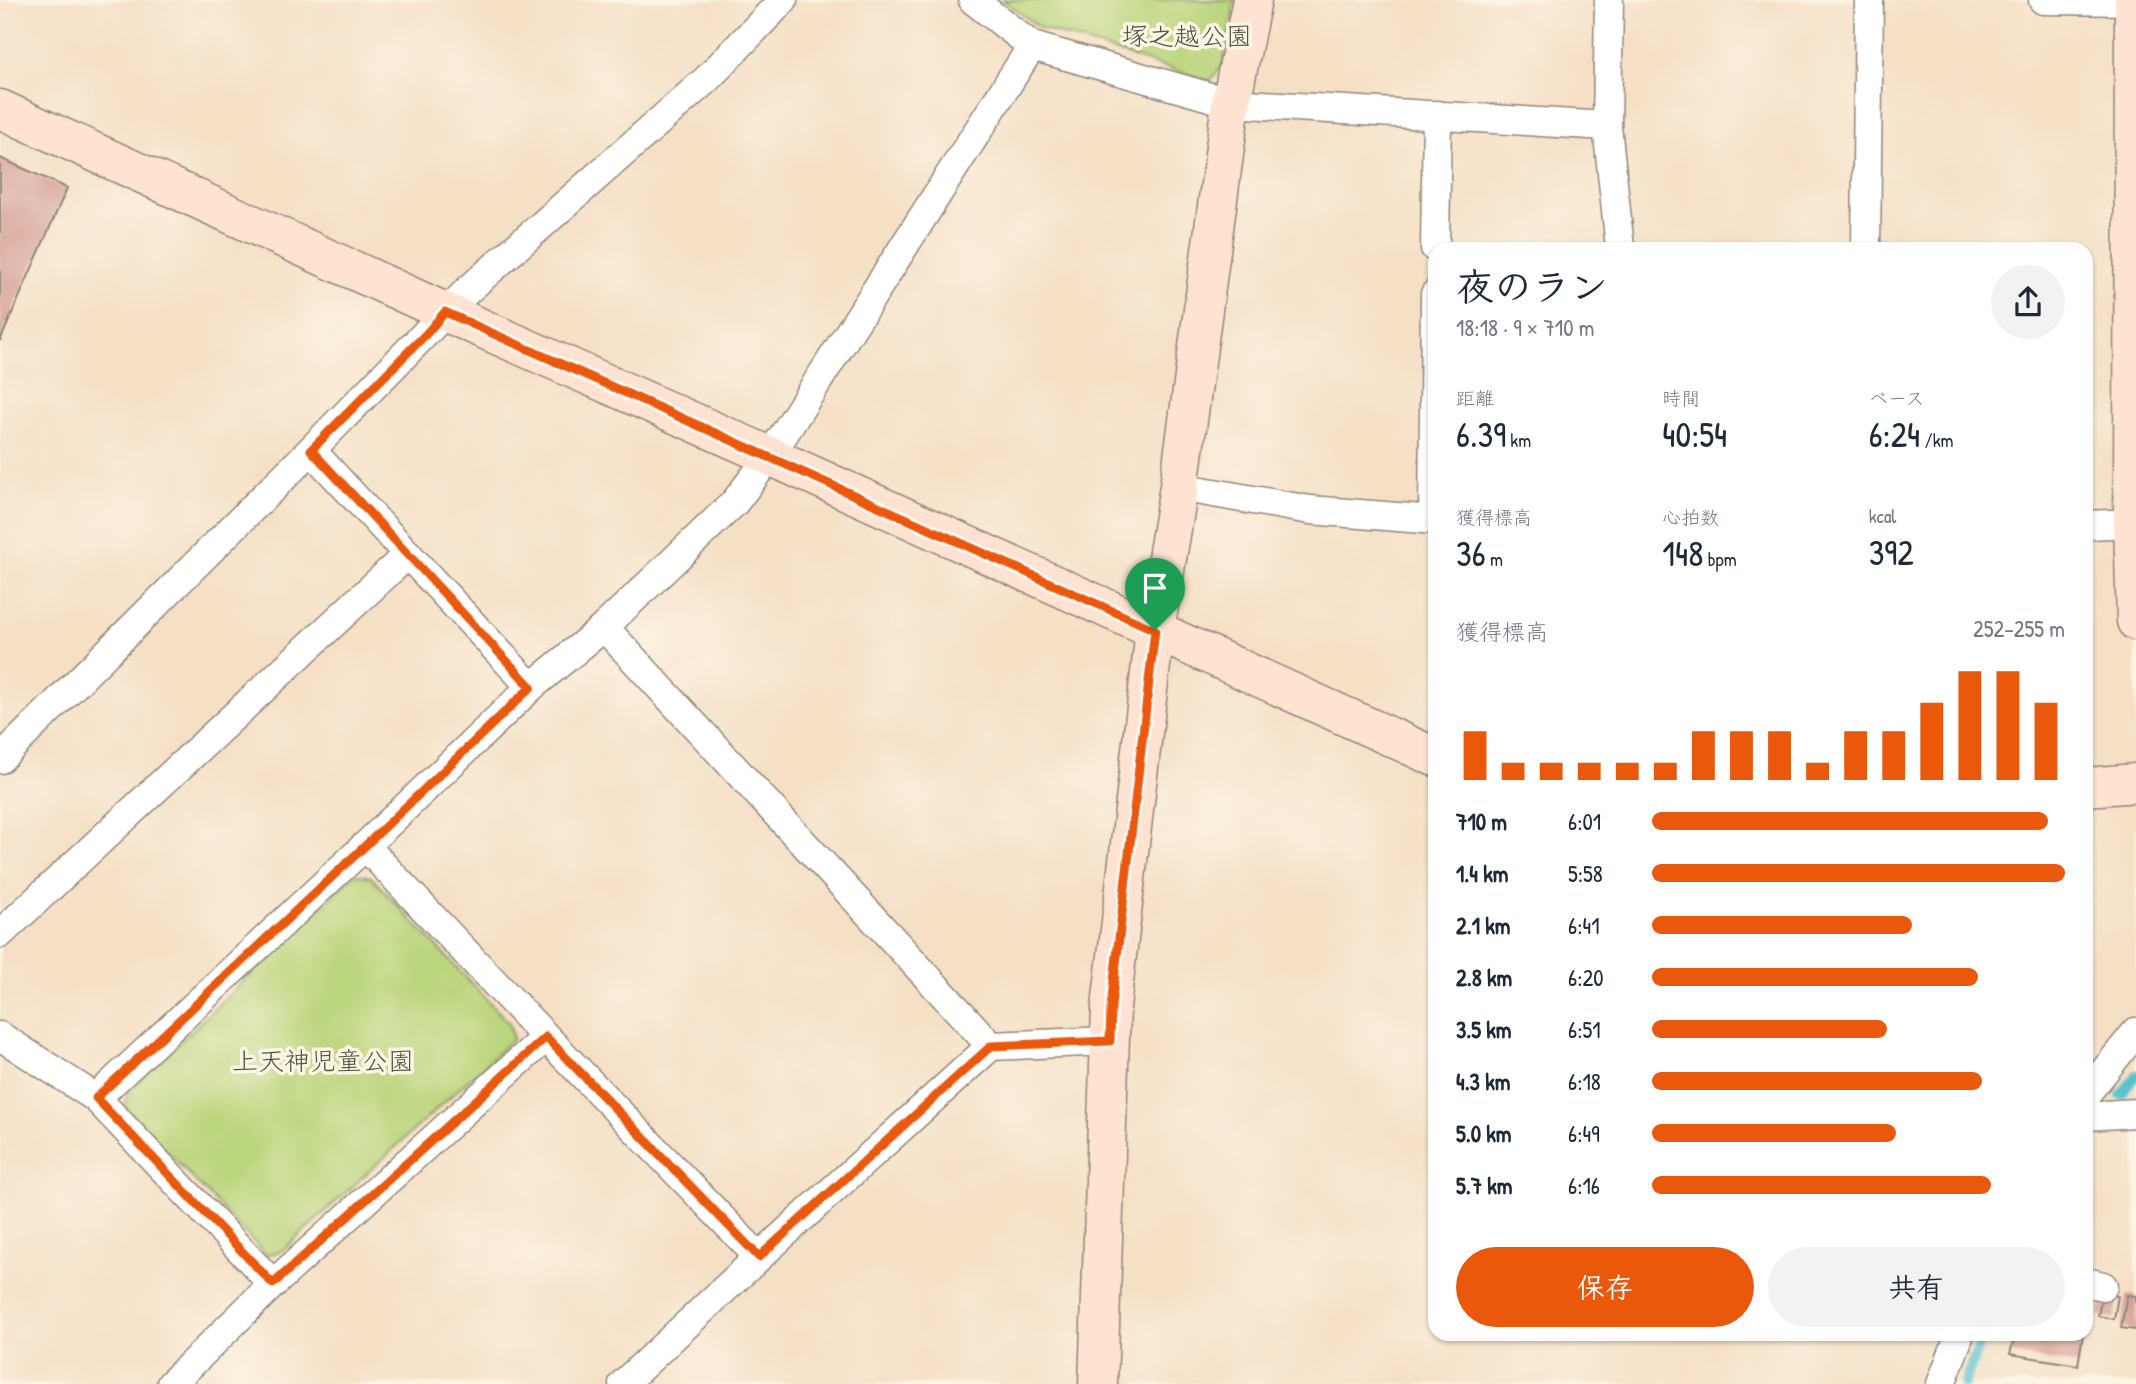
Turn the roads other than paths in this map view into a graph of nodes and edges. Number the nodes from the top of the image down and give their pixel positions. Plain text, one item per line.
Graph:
1 (783, 0) edge
2 (973, 0) edge
3 (1252, 0) edge
4 (1609, 0) edge
5 (1869, 0) edge
6 (2043, 0) edge
7 (2135, 0) edge
8 (1032, 46) junction
9 (1231, 103) junction
10 (0, 109) edge
11 (1437, 115) junction
12 (1607, 126) junction
13 (1436, 242) edge
14 (1618, 242) edge
15 (1866, 242) edge
16 (445, 312) junction
17 (311, 450) junction
18 (770, 456) junction
19 (1179, 487) junction
20 (1428, 520) edge
21 (2134, 524) edge
22 (2093, 525) edge
23 (408, 554) junction
24 (2136, 621) edge
25 (604, 627) junction
26 (1155, 630) junction
27 (531, 687) junction
28 (1428, 754) edge
29 (0, 759) edge
30 (2136, 783) edge
31 (2093, 786) edge
32 (365, 846) junction
33 (0, 934) edge
34 (2136, 1032) edge
35 (0, 1036) edge
36 (546, 1037) junction
37 (1110, 1041) junction
38 (991, 1046) junction
39 (2093, 1085) edge
40 (96, 1098) junction
41 (2136, 1113) edge
42 (2093, 1116) edge
43 (759, 1257) junction
44 (273, 1284) junction
45 (1957, 1341) edge
46 (171, 1384) edge
47 (623, 1384) edge
48 (1098, 1384) edge
49 (1941, 1384) edge

1 - 16 street
2 - 8 street
3 - 9 street
4 - 12 street
5 - 15 street
6 - 7 street
7 - 21 street
8 - 9 street
8 - 18 street
9 - 11 street
9 - 19 street
10 - 16 street
11 - 12 street
11 - 13 street
12 - 14 street
16 - 17 street
16 - 18 street
17 - 23 street
17 - 29 street
18 - 25 street
18 - 26 street
19 - 20 street
19 - 26 street
21 - 22 street
21 - 24 street
23 - 27 street
23 - 33 street
25 - 27 street
25 - 38 street
26 - 28 street
26 - 37 street
27 - 32 street
30 - 31 street
32 - 36 street
32 - 40 street
34 - 39 street
35 - 40 street
36 - 43 street
36 - 44 street
37 - 38 street
37 - 48 street
38 - 43 street
40 - 44 street
41 - 42 street
43 - 47 street
44 - 46 street
45 - 49 street

